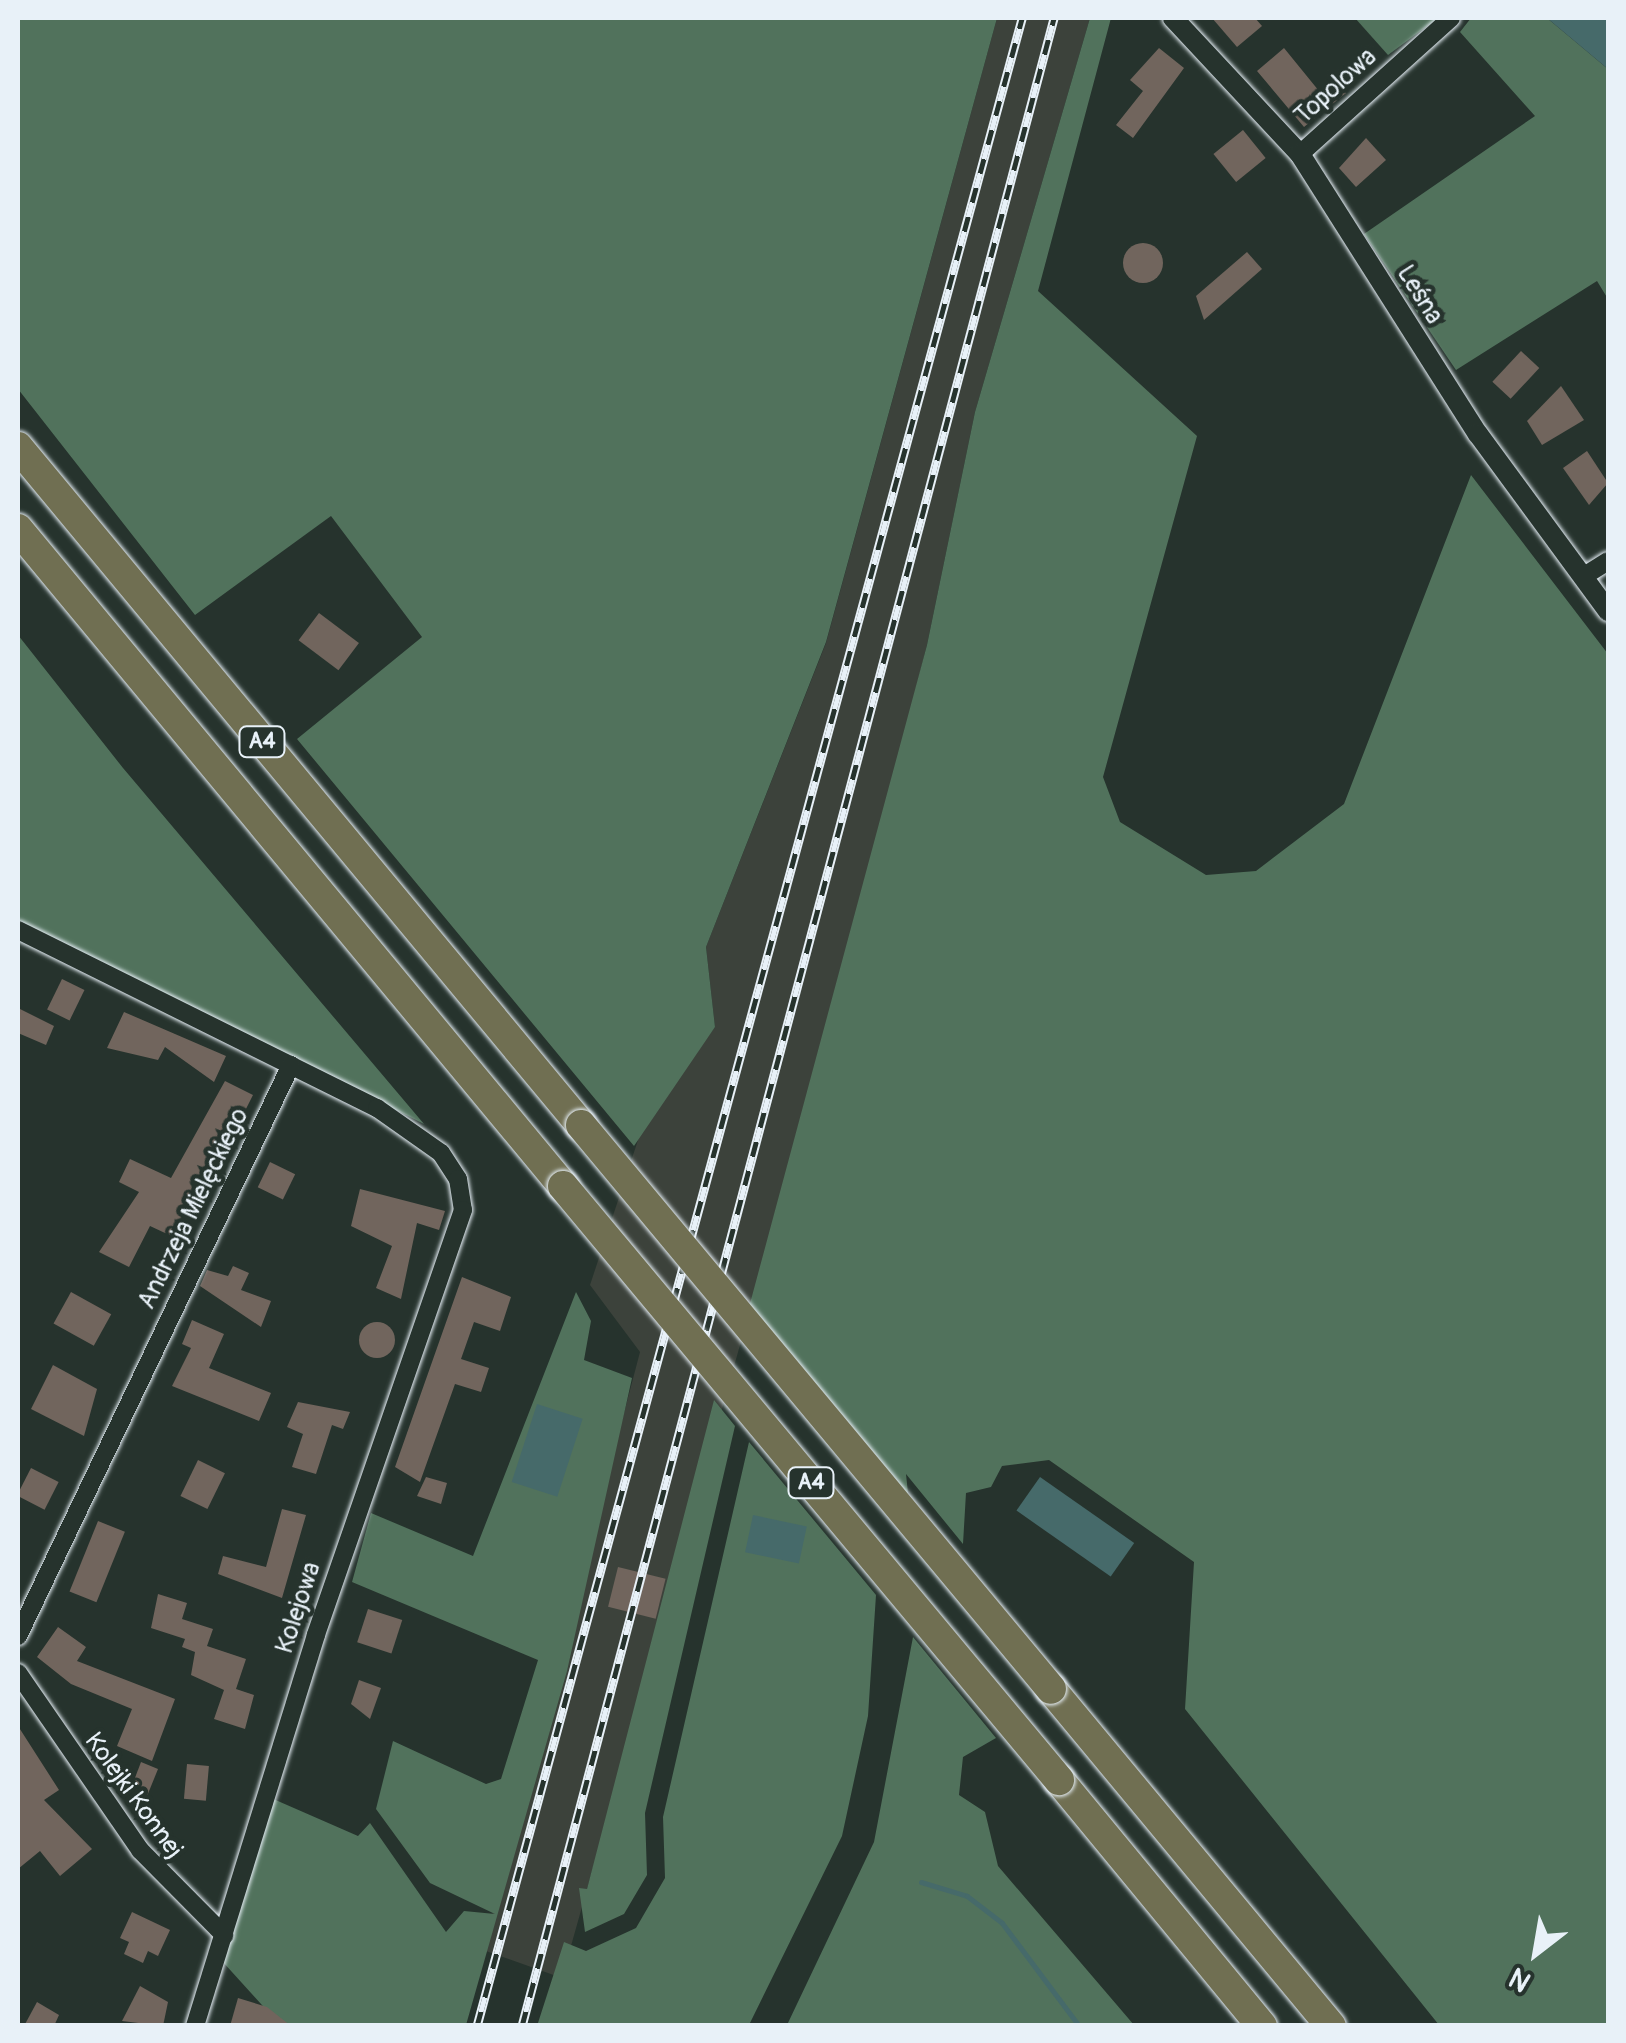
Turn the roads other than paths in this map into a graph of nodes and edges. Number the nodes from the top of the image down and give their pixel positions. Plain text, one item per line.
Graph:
1 (1173, 18) edge
2 (1452, 18) edge
3 (1300, 154) junction
4 (18, 447) edge
5 (18, 529) edge
6 (1608, 562) edge
7 (1584, 576) junction
8 (1608, 612) edge
9 (18, 930) edge
10 (292, 1066) junction
11 (18, 1636) edge
12 (18, 1673) edge
13 (224, 1935) junction
14 (195, 2026) edge
15 (1262, 2026) edge
16 (1330, 2026) edge

1 - 3 street, Leśna
2 - 3 street, Topolowa
3 - 7 street, Leśna
4 - 16 highway, A4, bridge
5 - 15 highway, A4, bridge
6 - 7 street
7 - 8 street, Leśna
9 - 10 street
10 - 11 street, Andrzeja Mielęckiego
10 - 13 street, Kolejowa
12 - 13 street, Kolejki Konnej
13 - 14 street, Kolejowa

